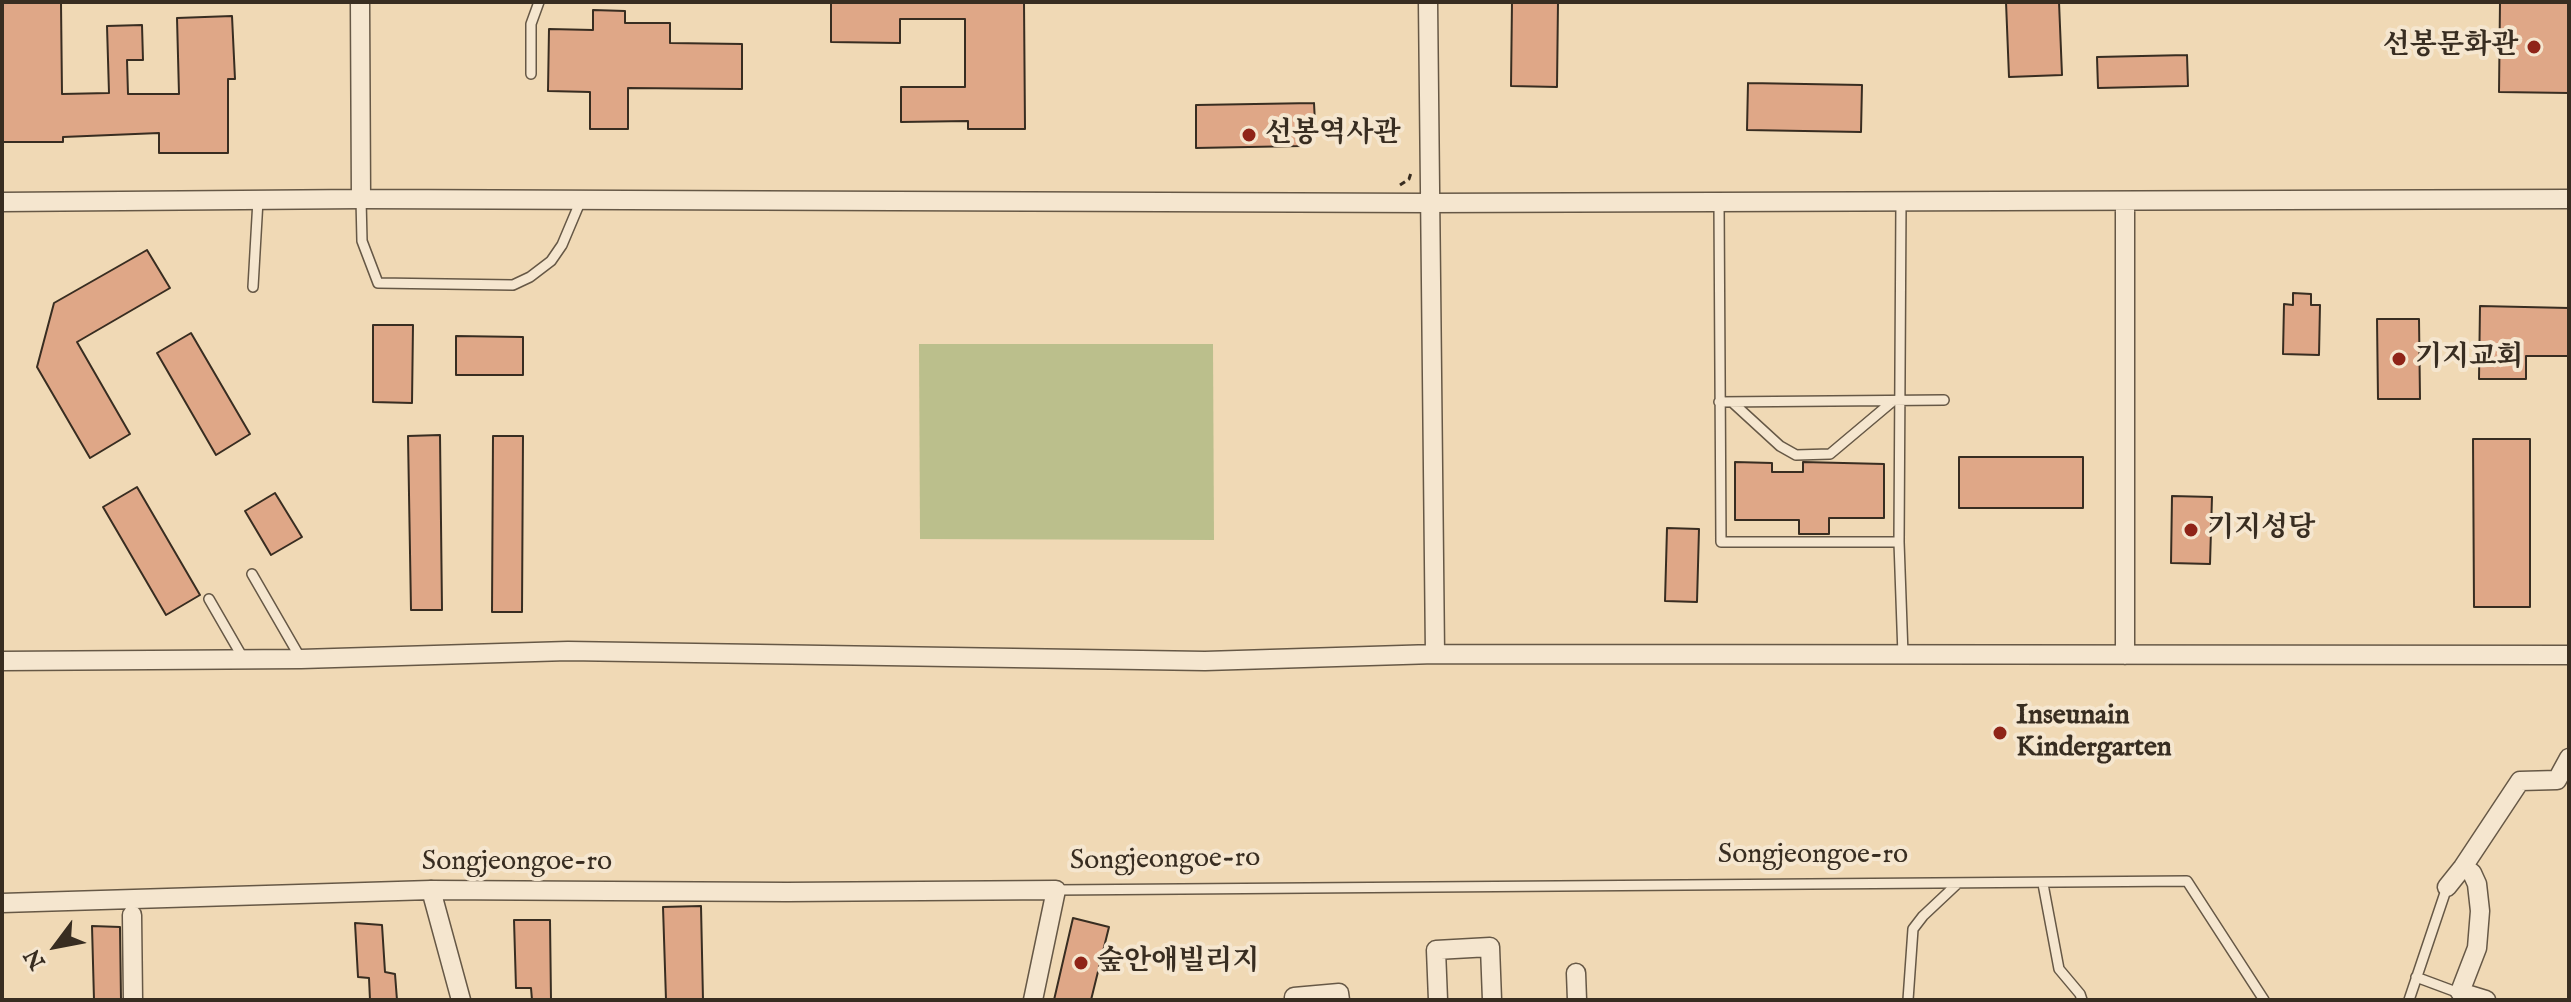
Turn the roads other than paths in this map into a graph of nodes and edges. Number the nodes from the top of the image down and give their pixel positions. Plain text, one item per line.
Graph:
1 (360, 2) edge
2 (539, 2) edge
3 (1428, 2) edge
4 (531, 74) dead end
5 (361, 199) junction
6 (2569, 199) edge
7 (258, 200) junction
8 (581, 200) junction
9 (1901, 201) junction
10 (2125, 201) junction
11 (2, 202) edge
12 (1719, 202) junction
13 (1429, 203) junction
14 (253, 287) dead end
15 (1944, 400) dead end
16 (1896, 401) junction
17 (1719, 402) junction
18 (1732, 402) junction
19 (1899, 542) junction
20 (252, 574) dead end
21 (209, 599) dead end
22 (1435, 654) junction
23 (1903, 655) junction
24 (2125, 655) junction
25 (2569, 655) edge
26 (243, 658) junction
27 (301, 659) junction
28 (2, 661) edge
29 (2569, 758) edge
30 (2463, 867) junction
31 (1956, 884) junction
32 (2043, 884) junction
33 (2447, 887) joint
34 (431, 890) junction
35 (1056, 890) junction
36 (2, 903) edge
37 (132, 915) dead end
38 (1576, 973) dead end
39 (2416, 977) junction
40 (2459, 996) edge
41 (133, 1000) edge
42 (461, 1000) edge
43 (1033, 1000) edge
44 (1294, 1000) edge
45 (1340, 1000) edge
46 (1438, 1000) edge
47 (1492, 1000) edge
48 (1577, 1000) edge
49 (1908, 1000) edge
50 (2082, 1000) edge
51 (2264, 1000) edge
52 (2409, 1000) edge
53 (2486, 1000) edge

1 - 5 street
2 - 4 lane
3 - 13 street
5 - 7 street
5 - 8 street
5 - 8 lane
6 - 10 street
7 - 11 street
7 - 14 lane
8 - 13 street
9 - 10 street
9 - 12 street
9 - 16 lane
10 - 24 street
12 - 13 street
12 - 17 lane
13 - 22 street
15 - 16 lane
16 - 18 lane
16 - 18 lane
16 - 19 lane
17 - 18 lane
17 - 19 lane
19 - 23 lane
20 - 27 lane
21 - 26 lane
22 - 23 street
22 - 27 street
23 - 24 street
24 - 25 street
26 - 27 street
26 - 28 street
29 - 30 street
30 - 33 street
30 - 40 street
31 - 32 lane, Songjeongoe-ro
31 - 35 lane, Songjeongoe-ro
31 - 49 lane
32 - 50 lane
32 - 51 lane, Songjeongoe-ro
33 - 39 lane
34 - 35 street, Songjeongoe-ro
34 - 36 street, Songjeongoe-ro
34 - 42 street
35 - 43 street
37 - 41 street
38 - 48 street
39 - 40 lane
39 - 52 lane
40 - 53 street
44 - 45 street
46 - 47 street

